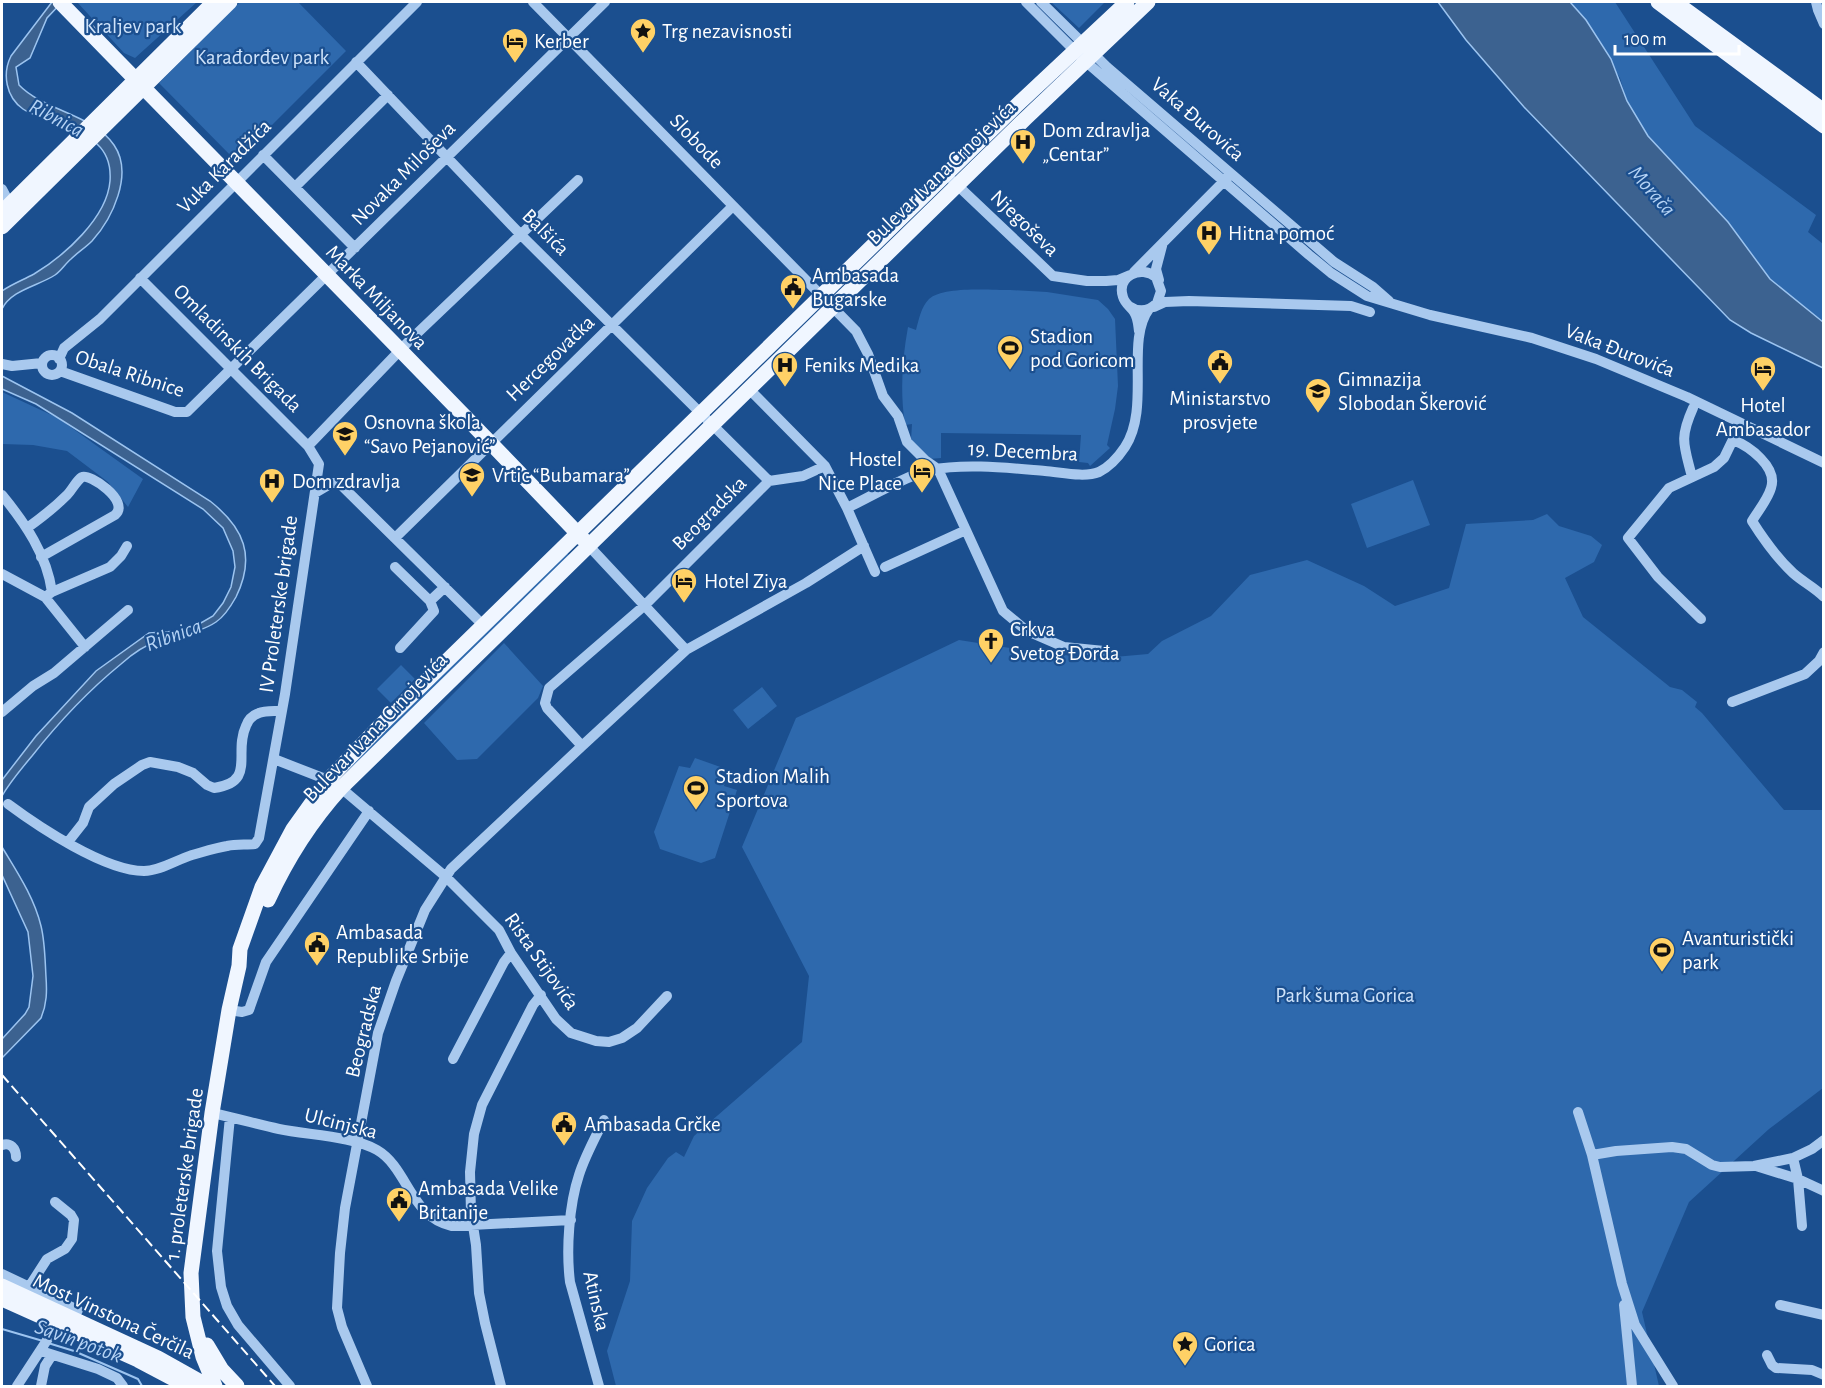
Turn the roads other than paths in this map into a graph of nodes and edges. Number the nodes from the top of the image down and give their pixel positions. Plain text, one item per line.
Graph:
1 (60, 2) edge
2 (214, 2) edge
3 (230, 2) edge
4 (417, 2) edge
5 (533, 2) edge
6 (605, 2) edge
7 (1026, 2) edge
8 (1041, 2) edge
9 (1128, 2) edge
10 (1148, 2) edge
11 (1658, 2) edge
12 (1675, 2) edge
13 (1816, 2) edge
14 (1824, 24) edge
15 (568, 37) junction
16 (1084, 53) junction
17 (356, 62) junction
18 (139, 83) junction
19 (388, 95) junction
20 (1824, 111) edge
21 (1824, 126) edge
22 (263, 155) junction
23 (446, 156) junction
24 (946, 174) junction
25 (1228, 178) junction
26 (578, 180) dead end
27 (236, 181) junction
28 (957, 185) junction
29 (295, 187) junction
30 (2, 189) edge
31 (733, 206) junction
32 (9, 210) edge
33 (2, 228) edge
34 (521, 235) junction
35 (1162, 246) junction
36 (355, 248) junction
37 (1132, 274) junction
38 (327, 276) junction
39 (140, 278) junction
40 (1087, 280) junction
41 (1160, 284) junction
42 (821, 296) junction
43 (1189, 301) junction
44 (1126, 304) junction
45 (833, 307) junction
46 (1151, 308) junction
47 (1370, 312) dead end
48 (612, 324) junction
49 (1140, 336) junction
50 (399, 351) junction
51 (59, 358) junction
52 (7, 365) edge
53 (42, 366) junction
54 (231, 370) junction
55 (60, 371) junction
56 (749, 388) junction
57 (1693, 408) dead end
58 (188, 412) joint
59 (701, 412) junction
60 (1741, 423) junction
61 (712, 424) junction
62 (1733, 440) junction
63 (491, 442) junction
64 (308, 446) junction
65 (1824, 464) edge
66 (825, 466) junction
67 (938, 469) junction
68 (1692, 477) junction
69 (769, 481) junction
70 (315, 493) junction
71 (2, 495) edge
72 (847, 508) junction
73 (27, 528) junction
74 (966, 530) junction
75 (577, 533) junction
76 (395, 538) junction
77 (588, 545) junction
78 (127, 546) dead end
79 (864, 546) junction
80 (41, 557) junction
81 (395, 567) dead end
82 (2, 574) edge
83 (445, 587) junction
84 (49, 594) junction
85 (1824, 597) edge
86 (430, 601) junction
87 (645, 605) junction
88 (128, 610) dead end
89 (1701, 619) dead end
90 (483, 625) junction
91 (85, 647) junction
92 (400, 648) dead end
93 (686, 650) junction
94 (1104, 651) dead end
95 (1824, 652) edge
96 (1732, 702) dead end
97 (282, 711) junction
98 (2, 712) edge
99 (582, 746) junction
100 (274, 759) junction
101 (335, 784) junction
102 (8, 804) dead end
103 (369, 811) junction
104 (68, 842) junction
105 (446, 877) junction
106 (511, 953) junction
107 (239, 966) joint
108 (541, 995) junction
109 (667, 996) dead end
110 (230, 1010) junction
111 (453, 1059) dead end
112 (1578, 1112) dead end
113 (213, 1113) junction
114 (230, 1117) junction
115 (604, 1120) dead end
116 (1824, 1140) edge
117 (357, 1142) junction
118 (2, 1145) edge
119 (1592, 1155) junction
120 (16, 1156) dead end
121 (1793, 1158) junction
122 (1754, 1166) junction
123 (1798, 1179) junction
124 (1824, 1191) edge
125 (55, 1202) dead end
126 (571, 1220) junction
127 (473, 1225) junction
128 (1802, 1226) dead end
129 (2, 1274) edge
130 (1622, 1284) junction
131 (2, 1286) edge
132 (29, 1287) junction
133 (2, 1299) edge
134 (1780, 1305) dead end
135 (1824, 1315) edge
136 (193, 1317) junction
137 (43, 1348) junction
138 (52, 1355) junction
139 (1767, 1355) dead end
140 (173, 1372) junction
141 (1824, 1375) edge
142 (198, 1385) edge
143 (17, 1386) edge
144 (41, 1386) edge
145 (123, 1386) edge
146 (215, 1386) edge
147 (237, 1386) edge
148 (290, 1386) edge
149 (367, 1386) edge
150 (501, 1386) edge
151 (599, 1386) edge
152 (1632, 1386) edge
153 (1673, 1386) edge

1 - 18 main road, Marka Miljanova
2 - 18 main road
3 - 18 main road
4 - 17 street, Vuka Karadžića
5 - 15 street, Slobode
6 - 15 street, Novaka Miloševa
7 - 16 street
8 - 16 street
9 - 16 main road, Bulevar Ivana Crnojevića
10 - 16 main road, Bulevar Ivana Crnojevića
11 - 21 main road
12 - 20 main road
13 - 14 street
15 - 23 street, Novaka Miloševa
15 - 31 street, Slobode
16 - 24 main road, Bulevar Ivana Crnojevića
16 - 25 street, Vaka Đurovića
16 - 28 main road, Bulevar Ivana Crnojevića
17 - 19 street, Balšića
17 - 22 street, Vuka Karadžića
18 - 27 main road, Marka Miljanova
18 - 32 main road
19 - 23 street, Balšića
19 - 29 street
22 - 27 street, Vuka Karadžića
22 - 29 street
23 - 34 street, Balšića
23 - 36 street, Novaka Miloševa
24 - 28 street, Njegoševa
24 - 42 main road, Bulevar Ivana Crnojevića
25 - 35 street, Vaka Đurovića
25 - 60 street, Vaka Đurovića
26 - 34 street
27 - 38 main road, Marka Miljanova
27 - 39 street, Vuka Karadžića
28 - 40 street, Njegoševa
28 - 45 main road, Bulevar Ivana Crnojevića
29 - 36 street
30 - 32 street
31 - 42 street, Slobode
31 - 48 street, Hercegovačka
32 - 33 main road
34 - 48 street, Balšića
34 - 50 street
35 - 37 street, Vaka Đurovića
35 - 41 street
36 - 38 street, Novaka Miloševa
37 - 40 street
37 - 41 street
37 - 44 street
38 - 50 main road, Marka Miljanova
38 - 54 street, Novaka Miloševa
39 - 51 street, Vuka Karadžića
39 - 54 street, Omladinskih Brigada
40 - 44 street
41 - 43 street
41 - 46 street
42 - 45 street, Slobode
42 - 59 main road, Bulevar Ivana Crnojevića
43 - 46 street
43 - 47 street
44 - 46 street
44 - 49 street, 19. Decembra
45 - 56 main road, Bulevar Ivana Crnojevića
45 - 67 street, 19. Decembra
46 - 49 street, 19. Decembra
48 - 59 street, Balšića
48 - 63 street, Hercegovačka
49 - 67 street, 19. Decembra
50 - 63 main road, Marka Miljanova
50 - 64 street
51 - 53 street
51 - 55 street
52 - 53 street
53 - 55 street
54 - 58 street, Novaka Miloševa
54 - 64 street, Omladinskih Brigada
55 - 58 street, Obala Ribnice
56 - 61 main road, Bulevar Ivana Crnojevića
56 - 66 street
57 - 68 street
59 - 61 street, Balšića
59 - 75 main road, Bulevar Ivana Crnojevića
60 - 62 street
60 - 65 street, Vaka Đurovića
61 - 69 street, Beogradska
61 - 77 main road, Bulevar Ivana Crnojevića
62 - 68 street
62 - 85 street
63 - 75 main road, Marka Miljanova
63 - 76 street, Hercegovačka
64 - 70 street, IV Proleterske brigade
66 - 69 street
66 - 72 street
67 - 72 street, 19. Decembra
67 - 74 street, 19. Decembra
68 - 89 street
69 - 87 street, Beogradska
70 - 76 street
70 - 97 street, IV Proleterske brigade
71 - 73 street
72 - 79 street
73 - 80 street
73 - 80 street
74 - 79 street
74 - 94 street, 19. Decembra
75 - 77 main road, Marka Miljanova
75 - 90 main road, Bulevar Ivana Crnojevića
76 - 83 street
77 - 87 street
77 - 101 main road, Bulevar Ivana Crnojevića
78 - 84 street
79 - 93 street, Beogradska
80 - 84 street
81 - 86 street
82 - 84 street
83 - 86 street
83 - 90 street
84 - 91 street
86 - 92 street
87 - 93 street
87 - 99 street, Beogradska
88 - 91 street
90 - 101 main road, Bulevar Ivana Crnojevića
91 - 98 street
93 - 99 street, Beogradska
95 - 96 street
97 - 100 street, IV Proleterske brigade
97 - 104 street
99 - 105 street, Beogradska
100 - 101 street
100 - 104 street, IV Proleterske brigade
101 - 103 street, Rista Stijovića
101 - 107 main road, Bulevar Ivana Crnojevića
102 - 104 street
103 - 105 street, Rista Stijovića
103 - 110 street
105 - 106 street, Rista Stijovića
105 - 117 street, Beogradska
106 - 108 street, Rista Stijovića
106 - 111 street
107 - 110 main road, 1. proleterske brigade
108 - 109 street, Rista Stijovića
108 - 127 street
110 - 113 main road, 1. proleterske brigade
112 - 119 street
113 - 114 street, Ulcinjska
113 - 136 main road, 1. proleterske brigade
114 - 117 street, Ulcinjska
114 - 148 street
115 - 126 street, Atinska
116 - 121 street
117 - 127 street, Ulcinjska
117 - 149 street, Beogradska
118 - 120 street
119 - 122 street
119 - 130 street
121 - 122 street
121 - 123 street
122 - 123 street
123 - 124 street
123 - 128 street
125 - 132 street
126 - 127 street, Ulcinjska
126 - 151 street, Atinska
127 - 150 street
129 - 132 street
130 - 152 street
130 - 153 street
131 - 140 main road, Most Vinstona Čerčila
132 - 137 street
133 - 140 main road, Most Vinstona Čerčila
134 - 135 street
136 - 146 main road, 1. proleterske brigade
136 - 147 main road
137 - 138 street
137 - 143 street
138 - 144 street
138 - 145 street
139 - 141 street
140 - 142 main road, Most Vinstona Čerčila

